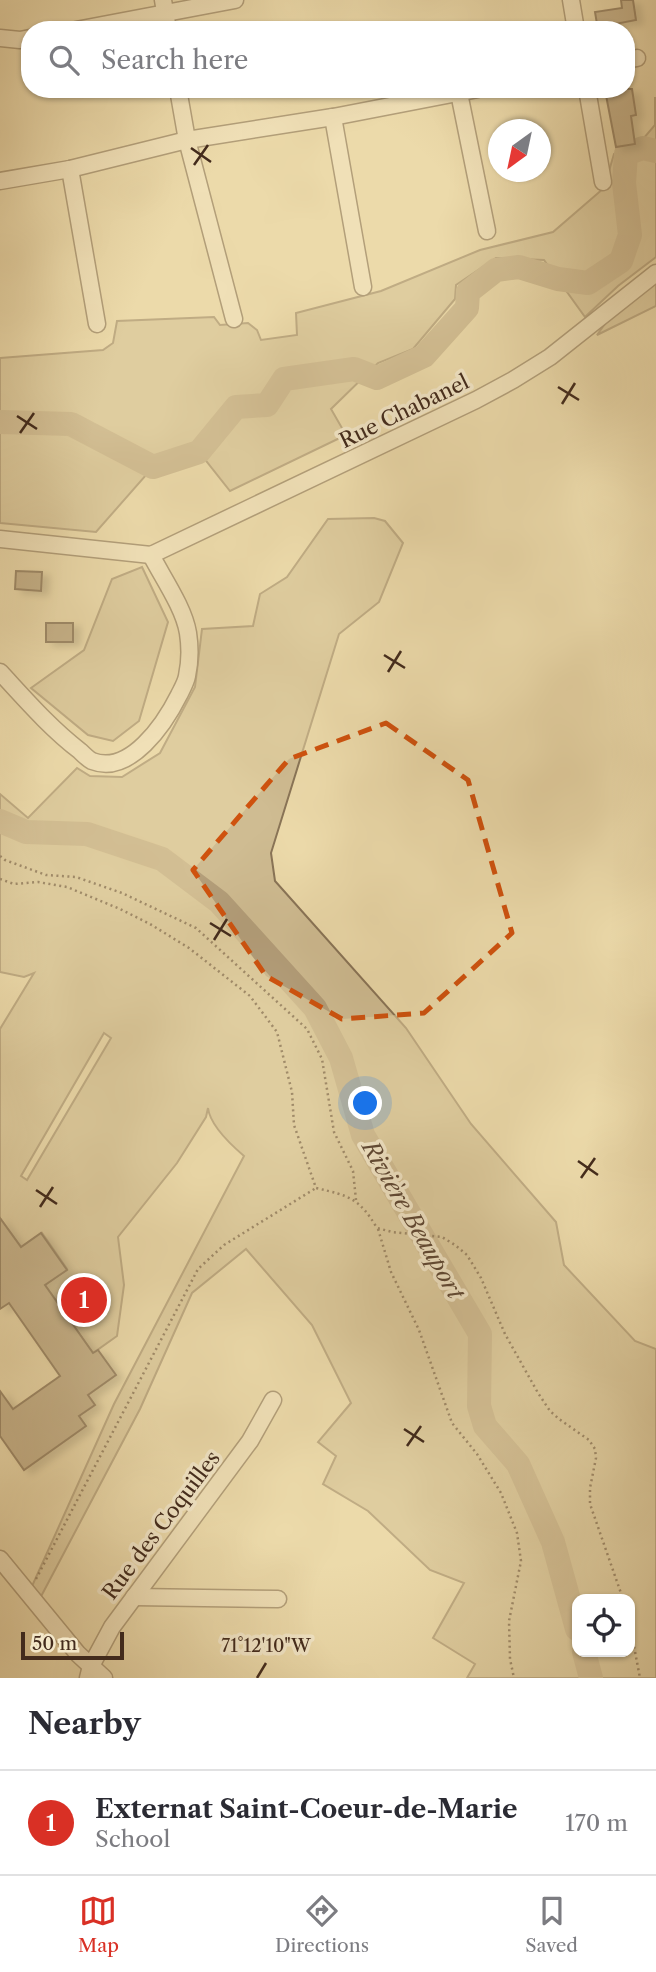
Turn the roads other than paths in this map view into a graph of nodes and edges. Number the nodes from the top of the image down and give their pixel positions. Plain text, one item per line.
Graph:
1 (235, 0) edge
2 (571, 0) edge
3 (165, 14) edge
4 (126, 21) edge
5 (574, 21) edge
6 (0, 38) edge
7 (21, 40) edge
8 (180, 98) edge
9 (433, 98) edge
10 (460, 98) edge
11 (589, 98) edge
12 (333, 117) junction
13 (187, 140) junction
14 (70, 169) junction
15 (0, 181) edge
16 (603, 182) dead end
17 (487, 231) dead end
18 (656, 274) edge
19 (363, 287) dead end
20 (234, 319) dead end
21 (97, 324) dead end
22 (0, 539) edge
23 (151, 555) junction
24 (0, 671) edge
25 (273, 1400) dead end
26 (0, 1559) edge
27 (134, 1597) junction
28 (278, 1600) dead end
29 (90, 1672) edge
30 (103, 1678) edge

1 - 3 street
2 - 5 street
3 - 4 street
6 - 7 street
8 - 13 street
9 - 12 street
10 - 17 street
11 - 16 street
12 - 13 street
12 - 19 street
13 - 14 street
13 - 20 street
14 - 15 street
14 - 21 street
18 - 23 street, Rue Chabanel
22 - 23 street
23 - 24 street
25 - 27 street, Rue des Coquilles
26 - 29 street
27 - 28 street
27 - 29 street, Rue des Coquilles
29 - 30 street

